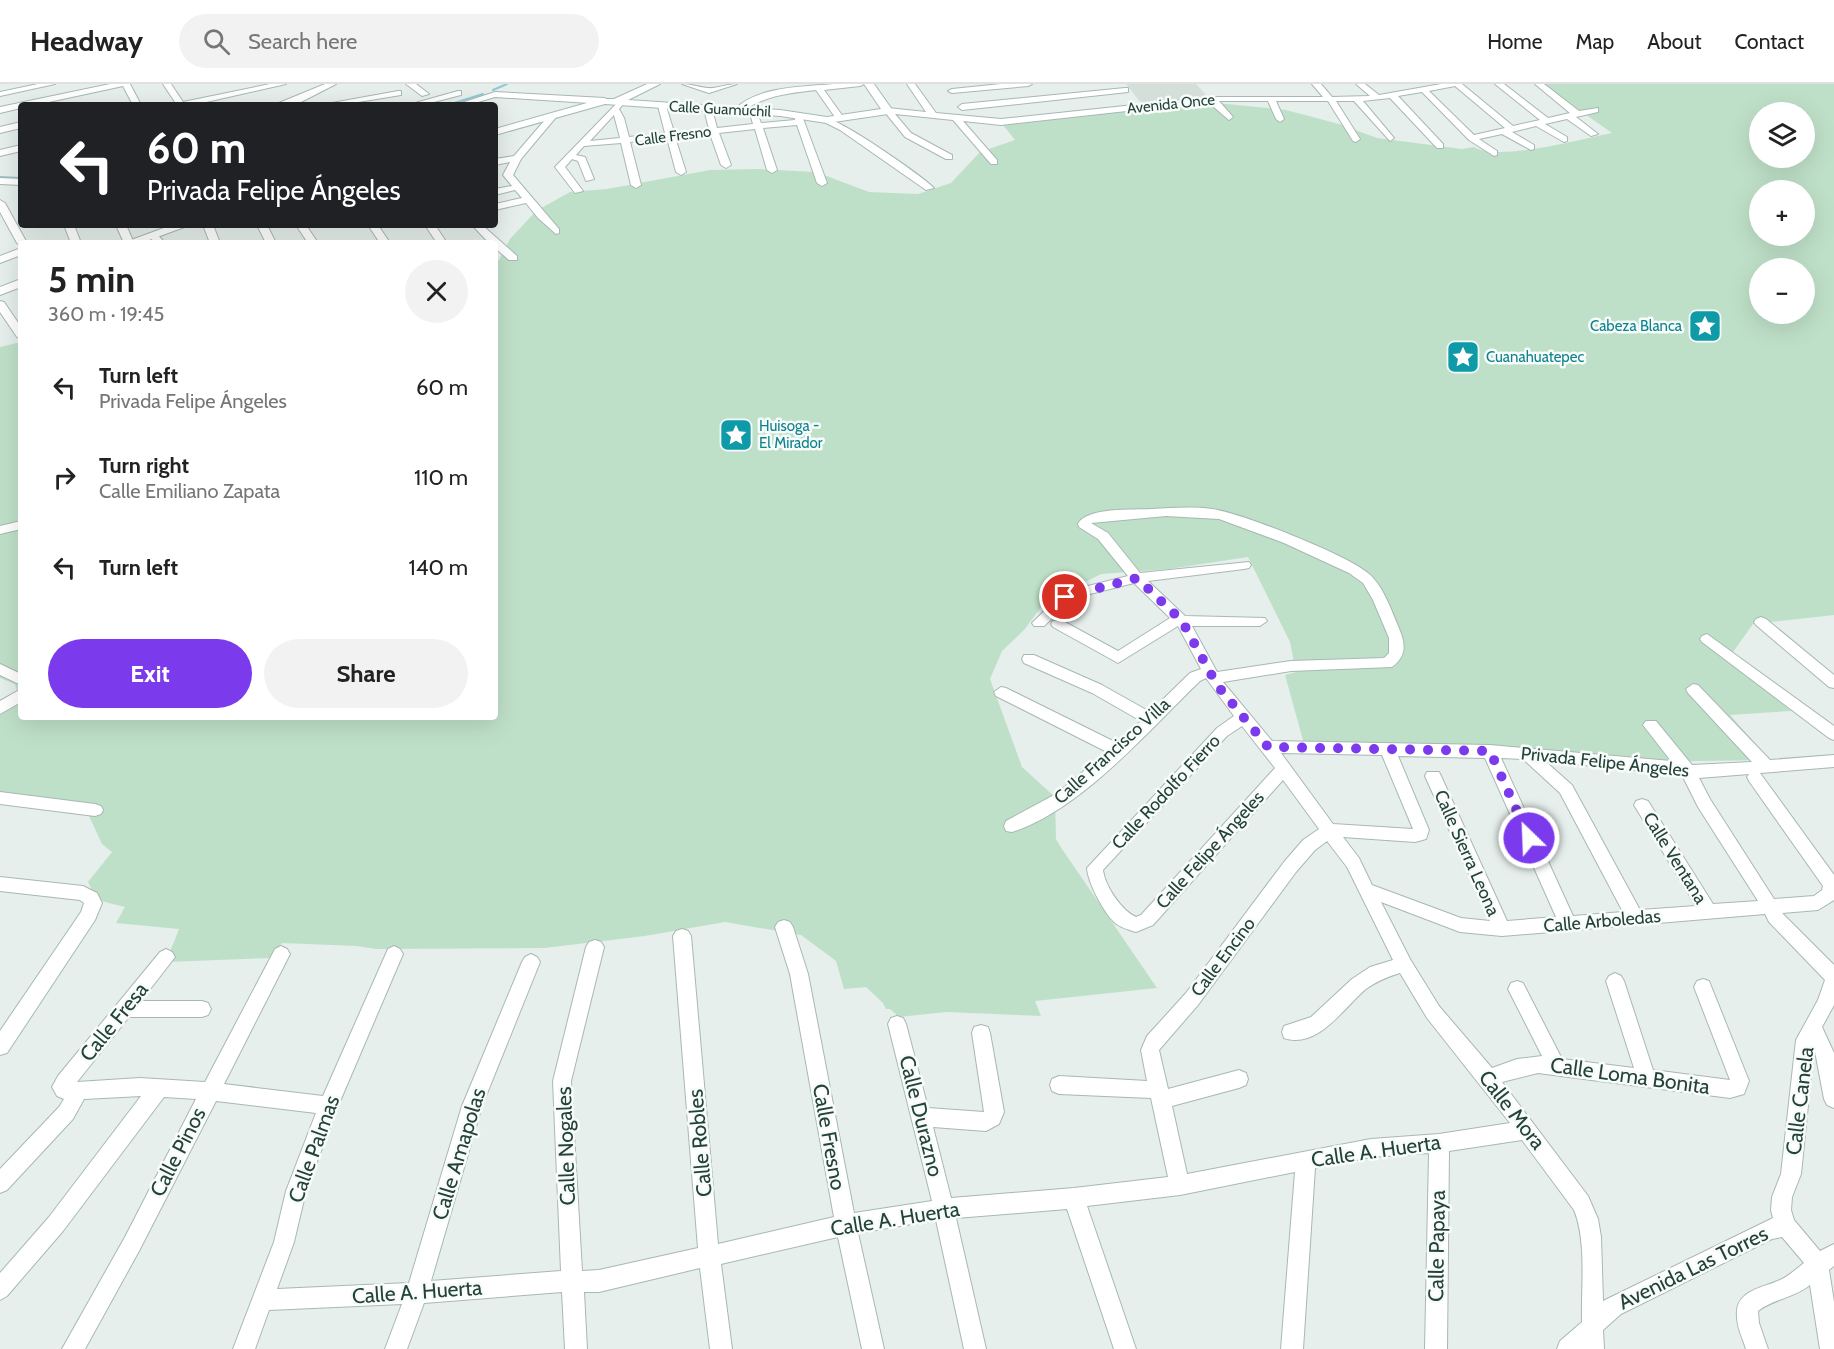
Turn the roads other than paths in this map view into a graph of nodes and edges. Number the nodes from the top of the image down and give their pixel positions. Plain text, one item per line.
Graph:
1 (51, 84) edge
2 (80, 84) edge
3 (124, 84) edge
4 (180, 84) edge
5 (282, 84) edge
6 (332, 84) edge
7 (410, 84) edge
8 (495, 84) edge
9 (655, 84) edge
10 (686, 84) edge
11 (733, 84) edge
12 (860, 84) edge
13 (869, 84) edge
14 (911, 84) edge
15 (1028, 84) edge
16 (1316, 84) edge
17 (1360, 84) edge
18 (1404, 84) edge
19 (1451, 84) edge
20 (1499, 84) edge
21 (1539, 84) edge
22 (168, 85) edge
23 (626, 85) edge
24 (948, 86) edge
25 (1086, 88) edge
26 (644, 89) junction
27 (819, 89) junction
28 (1125, 90) dead end
29 (1424, 90) junction
30 (86, 92) junction
31 (1045, 92) dead end
32 (1413, 92) junction
33 (398, 93) dead end
34 (458, 93) dead end
35 (0, 94) edge
36 (425, 94) dead end
37 (490, 94) junction
38 (302, 95) junction
39 (1393, 96) junction
40 (1377, 98) junction
41 (1209, 99) junction
42 (1270, 99) junction
43 (1357, 100) junction
44 (1332, 101) junction
45 (37, 102) edge
46 (91, 102) edge
47 (135, 102) edge
48 (179, 102) edge
49 (195, 102) edge
50 (285, 102) edge
51 (307, 102) edge
52 (343, 102) edge
53 (424, 102) edge
54 (467, 102) edge
55 (614, 104) junction
56 (18, 106) edge
57 (662, 106) junction
58 (962, 107) junction
59 (708, 109) junction
60 (0, 110) edge
61 (738, 110) junction
62 (1595, 110) dead end
63 (753, 111) junction
64 (888, 111) junction
65 (932, 114) junction
66 (1574, 115) junction
67 (553, 116) junction
68 (955, 117) junction
69 (1229, 117) dead end
70 (799, 118) junction
71 (840, 118) junction
72 (966, 118) junction
73 (1280, 119) dead end
74 (827, 120) junction
75 (1543, 123) junction
76 (759, 126) junction
77 (18, 127) edge
78 (0, 130) edge
79 (498, 131) edge
80 (715, 131) junction
81 (1509, 131) junction
82 (1593, 134) dead end
83 (671, 136) junction
84 (1390, 138) dead end
85 (1472, 138) junction
86 (1356, 139) dead end
87 (1564, 139) dead end
88 (625, 141) junction
89 (582, 144) junction
90 (1440, 146) dead end
91 (1531, 147) dead end
92 (18, 149) edge
93 (0, 153) edge
94 (1494, 153) dead end
95 (571, 156) junction
96 (948, 157) dead end
97 (517, 158) junction
98 (498, 161) edge
99 (994, 162) dead end
100 (726, 165) dead end
101 (772, 170) dead end
102 (681, 172) dead end
103 (0, 175) edge
104 (18, 175) edge
105 (508, 175) junction
106 (498, 177) edge
107 (588, 179) dead end
108 (0, 181) edge
109 (18, 182) edge
110 (822, 183) dead end
111 (636, 185) dead end
112 (518, 187) junction
113 (928, 188) dead end
114 (498, 191) edge
115 (578, 191) dead end
116 (527, 200) junction
117 (0, 202) edge
118 (498, 206) edge
119 (17, 226) edge
120 (178, 228) edge
121 (480, 228) edge
122 (556, 231) dead end
123 (0, 232) edge
124 (157, 239) edge
125 (492, 240) edge
126 (498, 246) edge
127 (18, 252) edge
128 (513, 258) dead end
129 (0, 260) edge
130 (18, 284) edge
131 (0, 291) edge
132 (0, 304) edge
133 (18, 331) edge
134 (18, 526) edge
135 (0, 530) edge
136 (1244, 565) dead end
137 (1137, 578) junction
138 (1182, 621) junction
139 (1260, 621) dead end
140 (1761, 622) dead end
141 (1039, 623) dead end
142 (1058, 624) dead end
143 (1707, 639) dead end
144 (1029, 659) dead end
145 (0, 669) edge
146 (1211, 675) junction
147 (18, 678) edge
148 (1834, 683) edge
149 (1694, 689) dead end
150 (1001, 692) dead end
151 (18, 696) edge
152 (0, 709) edge
153 (1243, 717) junction
154 (1150, 719) junction
155 (1651, 725) dead end
156 (1834, 734) edge
157 (1268, 747) junction
158 (1387, 749) junction
159 (1117, 750) junction
160 (1490, 751) junction
161 (1527, 753) junction
162 (1834, 761) edge
163 (1284, 768) junction
164 (1687, 770) junction
165 (1761, 772) junction
166 (1433, 776) dead end
167 (0, 798) edge
168 (1642, 805) dead end
169 (95, 810) dead end
170 (1012, 826) dead end
171 (1330, 830) junction
172 (1833, 884) edge
173 (2, 886) edge
174 (1368, 890) junction
175 (1770, 907) junction
176 (1708, 911) junction
177 (1636, 919) junction
178 (1132, 924) joint
179 (1568, 925) junction
180 (784, 927) dead end
181 (1502, 929) junction
182 (682, 936) dead end
183 (595, 947) dead end
184 (281, 954) dead end
185 (394, 954) dead end
186 (166, 957) dead end
187 (531, 962) dead end
188 (1404, 964) junction
189 (1834, 979) edge
190 (1615, 981) dead end
191 (1703, 987) dead end
192 (1517, 988) dead end
193 (202, 1009) dead end
194 (125, 1010) junction
195 (897, 1024) dead end
196 (1812, 1026) junction
197 (1290, 1032) dead end
198 (981, 1033) dead end
199 (0, 1047) edge
200 (1556, 1065) junction
201 (1488, 1078) junction
202 (1646, 1078) junction
203 (1239, 1079) dead end
204 (1059, 1085) dead end
205 (70, 1089) junction
206 (158, 1089) junction
207 (209, 1091) junction
208 (1159, 1095) junction
209 (1834, 1099) edge
210 (328, 1106) junction
211 (921, 1117) junction
212 (1527, 1130) junction
213 (1439, 1143) junction
214 (1306, 1160) junction
215 (0, 1183) edge
216 (1180, 1185) junction
217 (1074, 1198) junction
218 (944, 1209) junction
219 (846, 1225) junction
220 (1786, 1226) junction
221 (710, 1255) junction
222 (1826, 1259) edge
223 (572, 1283) junction
224 (0, 1289) edge
225 (417, 1293) junction
226 (264, 1300) junction
227 (1594, 1323) junction
228 (73, 1349) edge
229 (244, 1349) edge
230 (396, 1349) edge
231 (576, 1349) edge
232 (721, 1349) edge
233 (873, 1349) edge
234 (975, 1349) edge
235 (1125, 1349) edge
236 (1292, 1349) edge
237 (1436, 1349) edge
238 (1568, 1349) edge
239 (1593, 1349) edge
240 (1757, 1349) edge
241 (1831, 1349) edge

1 - 35 street
2 - 30 street
3 - 30 street
3 - 47 street
4 - 22 street
5 - 49 street
6 - 38 street
7 - 36 street
8 - 37 street
9 - 26 street
10 - 11 street
12 - 27 street
13 - 64 street
14 - 65 street
15 - 24 street
16 - 44 street
17 - 40 street
18 - 32 street
19 - 29 street, Avenida Once
19 - 81 street
20 - 75 street
21 - 66 street
22 - 48 street
23 - 26 street
24 - 58 street
25 - 28 street
25 - 31 street
25 - 58 street
26 - 55 street
27 - 61 street
27 - 71 street
29 - 32 street, Avenida Once
29 - 85 street
30 - 45 street
30 - 46 street
32 - 39 street, Avenida Once
33 - 52 street
34 - 53 street
37 - 54 street
37 - 55 street, Calle Guamúchil
38 - 50 street
38 - 51 street
39 - 40 street, Avenida Once
39 - 90 street
40 - 43 street, Avenida Once
41 - 42 street, Avenida Once
41 - 69 street
41 - 72 street, Avenida Once
42 - 44 street, Avenida Once
42 - 73 street
43 - 44 street, Avenida Once
43 - 84 street
44 - 86 street
55 - 57 street, Calle Guamúchil
55 - 67 street
55 - 88 street
55 - 89 street
56 - 60 street
57 - 59 street, Calle Guamúchil
57 - 83 street
58 - 72 street
59 - 61 street, Calle Guamúchil
59 - 80 street
61 - 63 street, Calle Guamúchil
62 - 66 street
63 - 70 street, Calle Guamúchil
63 - 76 street
64 - 65 street, Avenida Once
64 - 71 street
64 - 96 street
65 - 68 street, Avenida Once
66 - 75 street
66 - 82 street
67 - 79 street
67 - 97 street
68 - 72 street, Avenida Once
68 - 99 street
70 - 74 street, Calle Guamúchil
70 - 76 street, Calle Fresno
70 - 110 street
71 - 74 street
74 - 113 street, Calle Guamúchil
75 - 81 street
75 - 87 street
76 - 80 street, Calle Fresno
76 - 101 street
77 - 78 street
80 - 83 street, Calle Fresno
80 - 100 street
81 - 85 street
81 - 91 street
83 - 88 street, Calle Fresno
83 - 102 street
85 - 94 street
88 - 89 street, Calle Fresno
88 - 111 street
89 - 95 street
92 - 93 street
95 - 107 street
95 - 115 street
97 - 98 street
97 - 105 street
103 - 104 street
105 - 106 street
105 - 112 street
108 - 109 street
112 - 114 street
112 - 116 street
116 - 118 street
116 - 122 street
117 - 119 street
119 - 123 street
120 - 124 street
121 - 125 street
126 - 128 street
127 - 129 street
130 - 131 street
132 - 133 street
134 - 135 street
136 - 137 street
137 - 138 street, Calle Mora
137 - 141 street
137 - 146 street, Calle Mora
138 - 139 street
138 - 142 street
138 - 146 street, Calle Mora
140 - 148 street
143 - 156 street
144 - 154 street
145 - 147 street
146 - 153 street, Calle Mora
146 - 154 street, Calle Francisco Villa
149 - 165 street
150 - 159 street
151 - 152 street
153 - 157 street, Calle Mora
153 - 178 street, Calle Rodolfo Fierro
154 - 159 street, Calle Francisco Villa
155 - 164 street
157 - 158 street, Privada Felipe Ángeles
157 - 163 street, Calle Mora
158 - 160 street, Privada Felipe Ángeles
158 - 171 street, Calle Sierra Leona
159 - 170 street, Calle Francisco Villa
160 - 161 street, Privada Felipe Ángeles
160 - 179 street
161 - 164 street, Privada Felipe Ángeles
161 - 177 street
162 - 165 street, Privada Felipe Ángeles
163 - 171 street, Calle Mora
163 - 178 street, Calle Felipe Ángeles
164 - 165 street, Privada Felipe Ángeles
164 - 175 street
165 - 172 street
166 - 181 street, Calle Sierra Leona
167 - 169 street
168 - 176 street, Calle Ventana
171 - 174 street, Calle Mora
171 - 208 street, Calle Encino
172 - 175 street, Calle Arboledas
173 - 199 street
174 - 181 street, Calle Arboledas
174 - 188 street, Calle Mora
175 - 176 street, Calle Arboledas
175 - 189 street
176 - 177 street, Calle Arboledas
177 - 179 street, Calle Arboledas
179 - 181 street, Calle Arboledas
180 - 219 street, Calle Fresno
182 - 221 street, Calle Robles
183 - 223 street, Calle Nogales
184 - 207 street, Calle Pinos
185 - 210 street, Calle Palmas
186 - 194 street, Calle Fresa
187 - 225 street, Calle Amapolas
188 - 197 street
188 - 201 street, Calle Mora
189 - 196 street, Calle Canela
190 - 202 street
191 - 202 street, Calle Loma Bonita
192 - 200 street
193 - 194 street
194 - 205 street, Calle Fresa
195 - 211 street, Calle Durazno
196 - 209 street
196 - 220 street, Calle Canela
198 - 211 street
200 - 201 street, Calle Loma Bonita
200 - 202 street, Calle Loma Bonita
201 - 212 street, Calle Mora
203 - 208 street
204 - 208 street
205 - 206 street
205 - 215 street, Calle Fresa
206 - 207 street
206 - 224 street
207 - 210 street
207 - 228 street, Calle Pinos
208 - 216 street, Calle Encino
210 - 226 street, Calle Palmas
211 - 218 street, Calle Durazno
212 - 213 street, Calle A. Huerta
212 - 227 street, Calle Mora
213 - 214 street, Calle A. Huerta
213 - 237 street, Calle Papaya
214 - 216 street, Calle A. Huerta
214 - 236 street
216 - 217 street, Calle A. Huerta
217 - 218 street, Calle A. Huerta
217 - 235 street
218 - 219 street, Calle A. Huerta
218 - 234 street, Calle Durazno
219 - 221 street, Calle A. Huerta
219 - 233 street, Calle Fresno
220 - 222 street, Avenida Las Torres
220 - 227 street, Avenida Las Torres
221 - 223 street, Calle A. Huerta
221 - 232 street, Calle Robles
222 - 240 street
222 - 241 street
223 - 225 street, Calle A. Huerta
223 - 231 street, Calle Nogales
225 - 226 street, Calle A. Huerta
225 - 230 street, Calle Amapolas
226 - 229 street, Calle Palmas
227 - 238 street, Avenida Las Torres
227 - 239 street, Calle Mora

